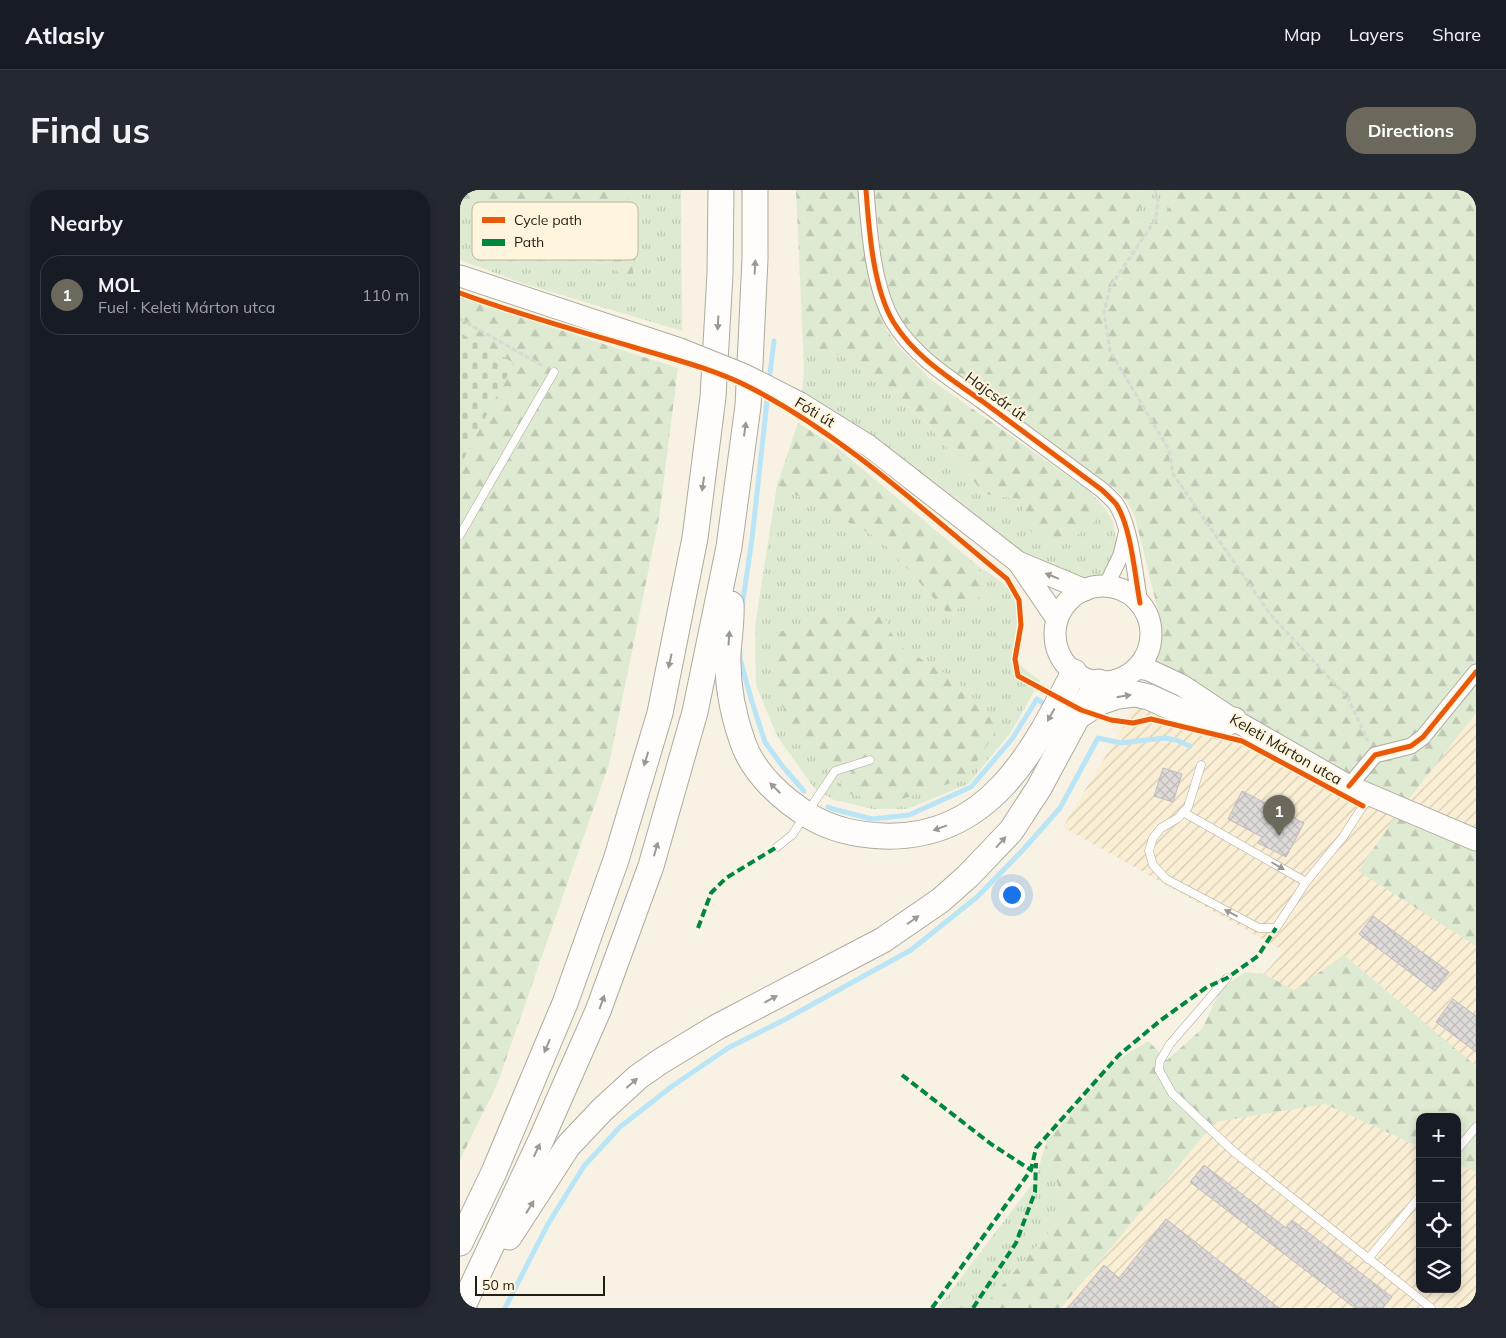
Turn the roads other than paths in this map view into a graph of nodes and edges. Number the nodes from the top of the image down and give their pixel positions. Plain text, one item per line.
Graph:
1 (705, 190) edge
2 (721, 190) edge
3 (755, 190) edge
4 (866, 190) edge
5 (720, 274) junction
6 (460, 276) edge
7 (554, 372) road end
8 (1126, 532) junction
9 (460, 535) edge
10 (729, 547) junction
11 (1018, 562) junction
12 (1106, 586) junction
13 (1085, 590) junction
14 (1140, 604) junction
15 (1057, 620) junction
16 (1143, 659) junction
17 (1074, 672) junction
18 (1476, 672) edge
19 (1099, 682) junction
20 (1080, 715) junction
21 (1234, 720) junction
22 (870, 760) dead end
23 (1201, 765) dead end
24 (1349, 786) junction
25 (1372, 797) junction
26 (1183, 812) junction
27 (806, 814) junction
28 (1476, 840) edge
29 (778, 847) dead end
30 (1306, 882) junction
31 (1227, 978) dead end
32 (1476, 1126) edge
33 (1461, 1145) edge
34 (1416, 1201) edge
35 (460, 1243) edge
36 (1368, 1259) junction
37 (479, 1274) junction
38 (462, 1308) edge
39 (1431, 1308) edge

1 - 5 highway
2 - 5 highway
10 -> 3 highway
4 - 8 street, Hajcsár út
5 -> 35 highway
6 - 11 main road, Fóti út, bridge
7 - 9 lane
8 - 12 street
8 - 14 street, Hajcsár út
27 -> 10 highway
37 -> 10 highway
13 -> 11 main road
11 - 15 main road, Fóti út
12 - 13 main road
12 - 14 main road
13 - 15 main road
14 - 16 main road
15 - 17 main road
16 - 19 main road
16 - 21 main road, Keleti Márton utca
17 - 19 main road
17 -> 27 highway
18 - 24 street
19 - 20 highway
20 -> 21 highway
37 -> 20 highway
21 - 24 main road, Keleti Márton utca
22 - 27 lane
23 - 26 lane
24 - 25 main road, Keleti Márton utca
25 - 28 main road, Keleti Márton utca
25 - 30 lane
26 -> 30 lane
30 -> 26 lane
27 - 29 lane
31 - 36 lane
32 - 33 lane
34 - 36 lane
36 - 39 lane
37 - 38 highway

